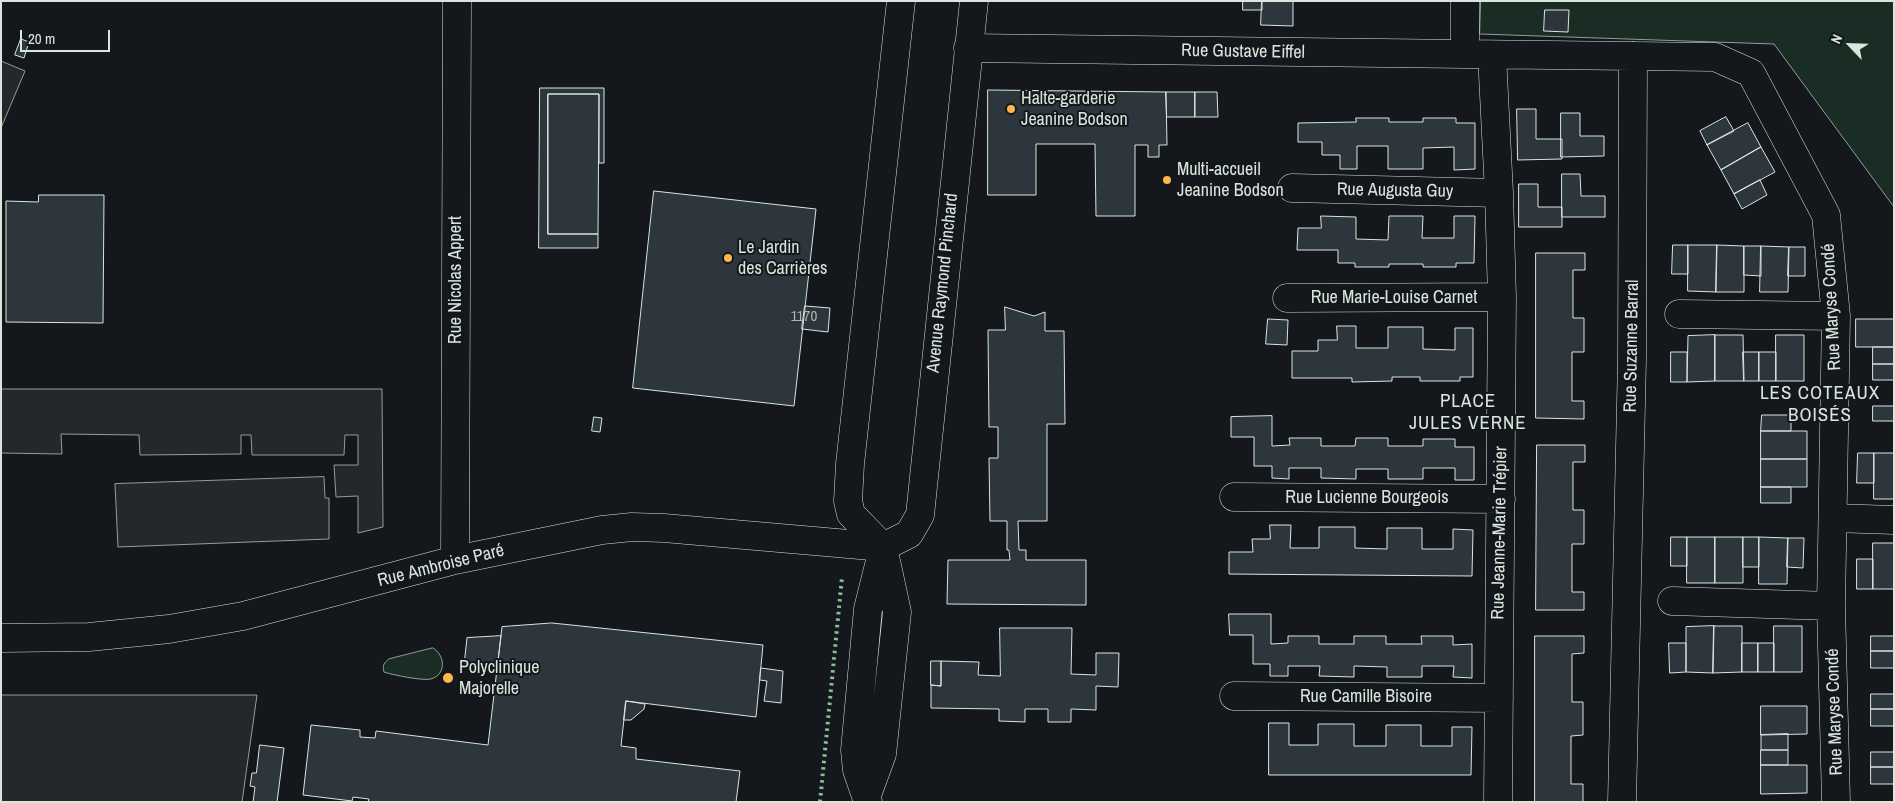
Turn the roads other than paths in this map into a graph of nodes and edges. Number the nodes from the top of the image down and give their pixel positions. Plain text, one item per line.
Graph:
1 (457, 1) edge
2 (901, 1) edge
3 (974, 1) edge
4 (1465, 1) edge
5 (968, 48) junction
6 (1479, 54) junction
7 (1633, 56) junction
8 (1292, 188) dead end
9 (1499, 193) junction
10 (1502, 297) junction
11 (1287, 298) dead end
12 (1679, 314) dead end
13 (1836, 316) junction
14 (1234, 498) dead end
15 (1501, 499) junction
16 (1834, 518) junction
17 (1894, 520) edge
18 (883, 547) junction
19 (455, 560) junction
20 (1672, 602) dead end
21 (1832, 606) junction
22 (1, 638) edge
23 (1234, 696) dead end
24 (1499, 698) junction
25 (867, 798) edge
26 (1498, 802) edge
27 (1622, 802) edge
28 (1836, 802) edge

1 - 19 street, Rue Nicolas Appert
2 - 18 street
3 - 5 street, Avenue Raymond Pinchard
4 - 6 street
5 - 6 street, Rue Gustave Eiffel
5 - 18 street, Avenue Raymond Pinchard
6 - 7 street
6 - 9 street, Rue Jeanne-Marie Trépier
7 - 13 street, Rue Maryse Condé
7 - 27 street, Rue Suzanne Barral
8 - 9 street, Rue Augusta Guy
9 - 10 street, Rue Jeanne-Marie Trépier
10 - 11 street, Rue Marie-Louise Carnet
10 - 15 street, Rue Jeanne-Marie Trépier
12 - 13 street
13 - 16 street, Rue Maryse Condé
14 - 15 street, Rue Lucienne Bourgeois
15 - 24 street, Rue Jeanne-Marie Trépier
16 - 17 street
16 - 21 street, Rue Maryse Condé
18 - 19 street, Rue Ambroise Paré
18 - 25 street
19 - 22 street, Rue Ambroise Paré
20 - 21 street
21 - 28 street, Rue Maryse Condé
23 - 24 street, Rue Camille Bisoire
24 - 26 street, Rue Jeanne-Marie Trépier

